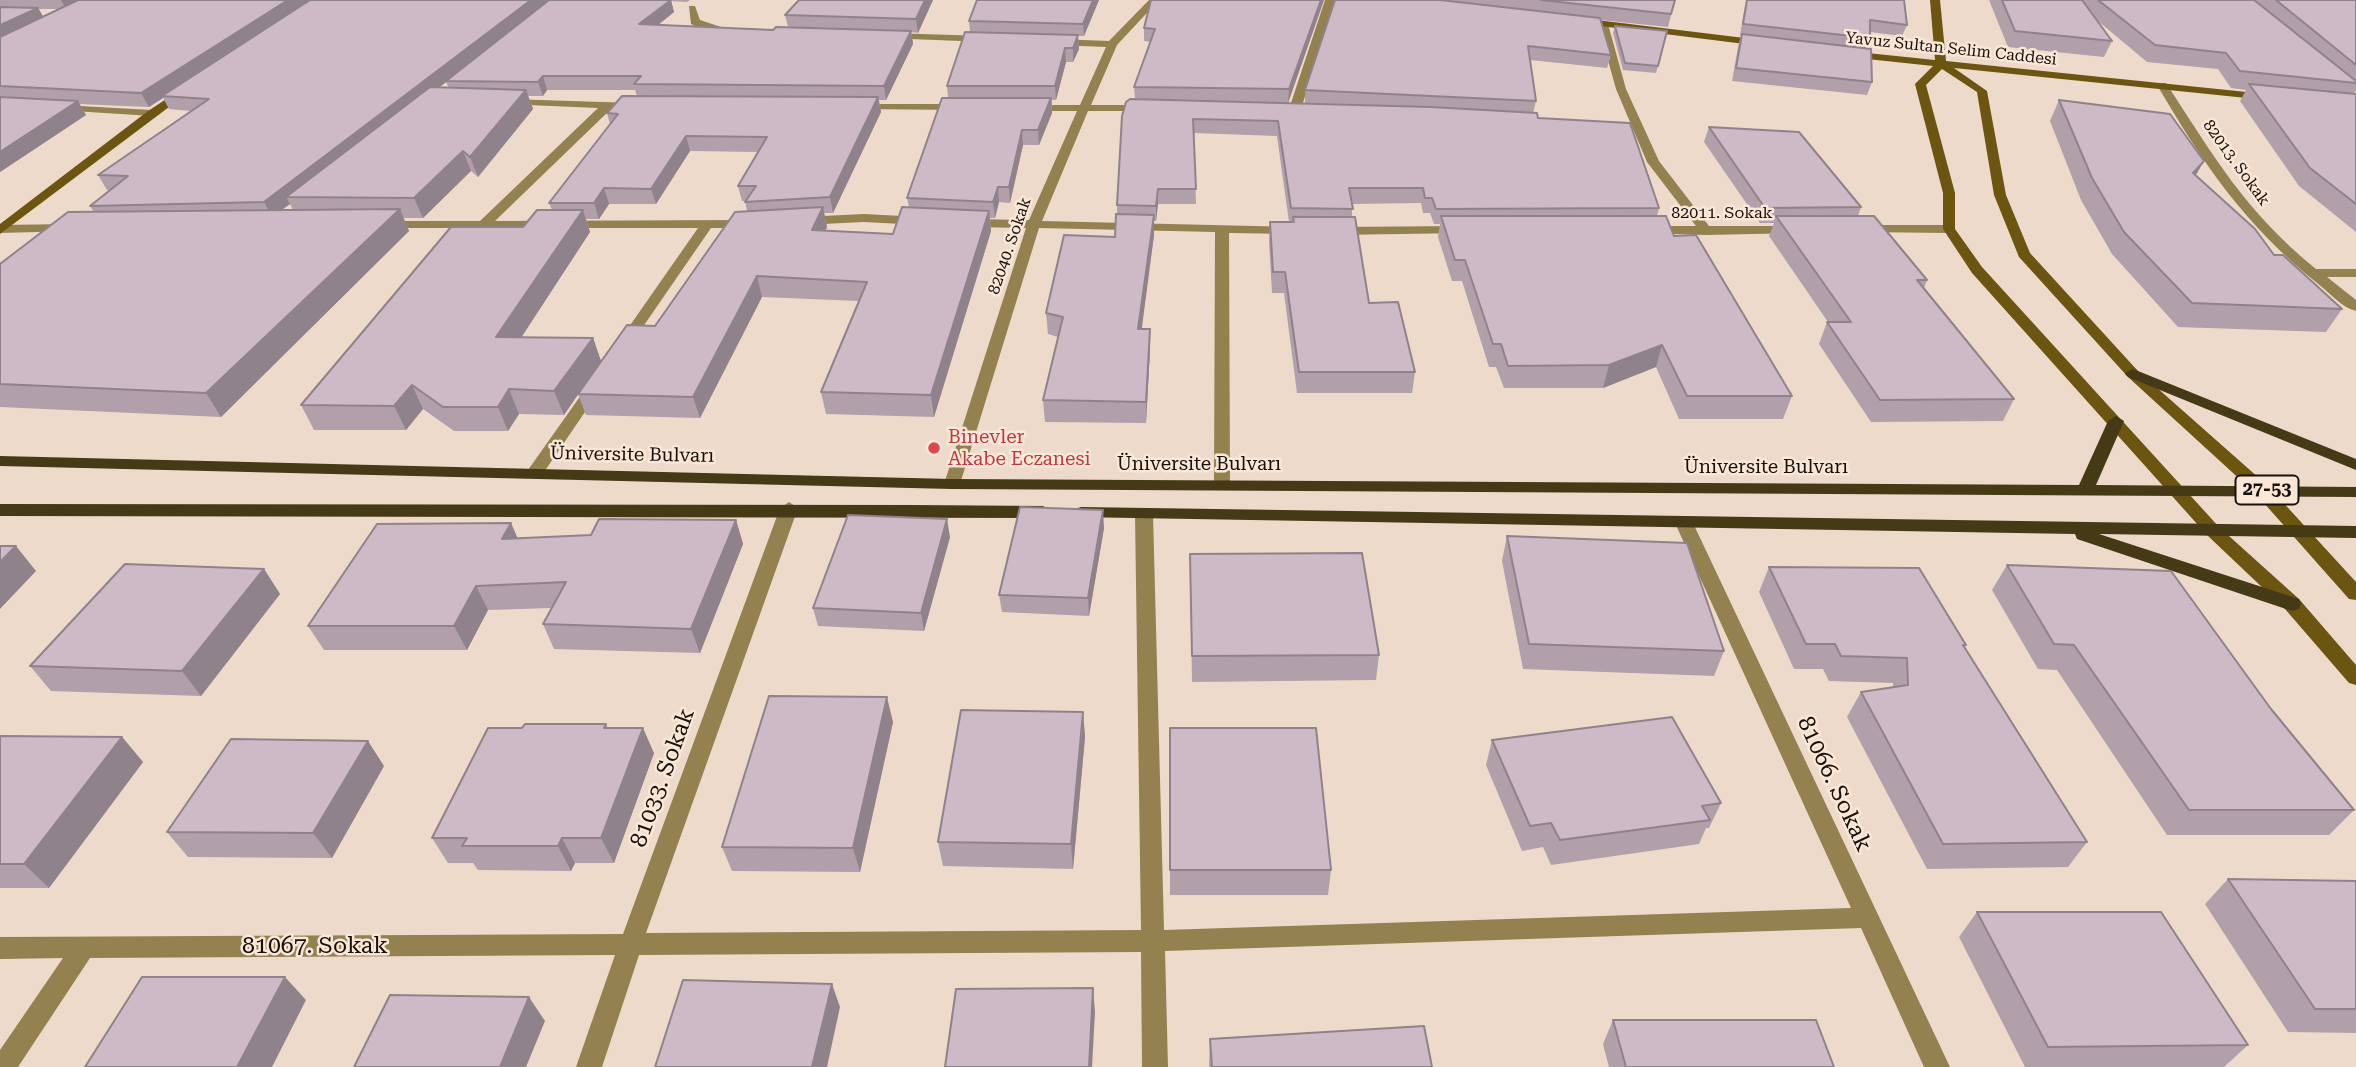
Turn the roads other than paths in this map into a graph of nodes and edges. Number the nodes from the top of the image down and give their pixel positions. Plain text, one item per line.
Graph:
1 (701, 0) edge
2 (1154, 0) edge
3 (1330, 0) edge
4 (1935, 0) edge
5 (678, 7) dead end
6 (692, 8) junction
7 (1563, 19) edge
8 (1603, 24) junction
9 (745, 33) edge
10 (882, 36) edge
11 (1000, 39) edge
12 (1042, 41) edge
13 (1112, 44) junction
14 (1777, 45) edge
15 (1831, 52) edge
16 (1941, 65) junction
17 (198, 83) edge
18 (2162, 85) junction
19 (2273, 97) edge
20 (500, 102) edge
21 (607, 106) junction
22 (648, 106) edge
23 (41, 107) edge
24 (852, 107) edge
25 (975, 107) edge
26 (1017, 107) edge
27 (1086, 108) junction
28 (1156, 108) edge
29 (1281, 109) edge
30 (1295, 109) junction
31 (1309, 109) edge
32 (152, 113) junction
33 (1625, 127) edge
34 (1638, 128) junction
35 (785, 222) edge
36 (758, 224) edge
37 (372, 225) edge
38 (482, 226) junction
39 (706, 226) junction
40 (1033, 226) junction
41 (83, 228) edge
42 (0, 229) edge
43 (1222, 229) junction
44 (1950, 229) junction
45 (1477, 230) edge
46 (1637, 230) edge
47 (1814, 230) edge
48 (1841, 230) edge
49 (1706, 231) junction
50 (2314, 273) junction
51 (2356, 273) edge
52 (2356, 307) edge
53 (2133, 374) junction
54 (2116, 421) junction
55 (0, 461) edge
56 (2356, 465) edge
57 (534, 474) junction
58 (952, 484) junction
59 (1222, 485) junction
60 (2086, 489) junction
61 (2178, 489) junction
62 (2262, 490) junction
63 (2356, 492) edge
64 (789, 508) junction
65 (0, 510) edge
66 (1144, 514) junction
67 (1684, 523) junction
68 (2067, 530) junction
69 (2213, 531) junction
70 (2299, 531) junction
71 (2356, 532) edge
72 (2356, 594) edge
73 (2292, 604) junction
74 (2356, 678) edge
75 (1867, 918) junction
76 (1151, 942) junction
77 (631, 943) junction
78 (84, 947) junction
79 (0, 948) edge
80 (3, 1067) edge
81 (589, 1067) edge
82 (1155, 1067) edge
83 (1937, 1067) edge

1 - 6 street
2 - 13 street, 82040. Sokak
3 - 30 street
4 - 16 main road
5 - 6 street
6 - 9 street
7 - 8 main road
8 - 14 main road
8 - 34 street
10 - 11 street
12 - 13 street
13 - 27 street, 82040. Sokak
15 - 16 main road, Yavuz Sultan Selim Caddesi
16 - 18 main road, Yavuz Sultan Selim Caddesi
16 - 44 main road
16 - 53 main road
17 - 32 main road
18 - 19 main road, Yavuz Sultan Selim Caddesi
18 - 50 street, 82013. Sokak
20 - 21 street
21 - 22 street
21 - 38 street
23 - 32 street
24 - 25 street
26 - 27 street
27 - 28 street
27 - 40 street, 82040. Sokak
29 - 30 street
30 - 31 street
32 - 42 main road
33 - 34 street
34 - 49 street
35 - 40 street
36 - 39 street
37 - 38 street
38 - 39 street
39 - 57 street
40 - 43 street
40 - 58 street, 82040. Sokak
41 - 42 street
43 - 45 street
43 - 59 street
44 - 48 street
44 - 54 main road
46 - 49 street, 82011. Sokak
47 - 49 street, 82011. Sokak
50 - 51 street
50 - 52 street, 82013. Sokak
53 - 56 main road
53 - 62 main road
54 - 60 main road
54 - 61 main road
55 - 57 main road, Üniversite Bulvarı / 27-53
57 - 58 main road, Üniversite Bulvarı / 27-53
58 - 59 main road, Üniversite Bulvarı / 27-53
59 - 60 main road, Üniversite Bulvarı / 27-53
60 - 61 main road, Üniversite Bulvarı / 27-53
61 - 62 main road, Üniversite Bulvarı / 27-53
61 - 69 main road
62 - 63 main road, Üniversite Bulvarı / 27-53
62 - 70 main road
64 - 65 main road
64 - 66 main road
64 - 77 street, 81033. Sokak
66 - 67 main road
66 - 76 street
67 - 68 main road
67 - 75 street, 81066. Sokak
68 - 69 main road
68 - 73 main road
69 - 70 main road
69 - 73 main road
70 - 71 main road
70 - 72 main road
73 - 74 main road
75 - 76 street, 81067. Sokak
75 - 83 street, 81066. Sokak
76 - 77 street, 81067. Sokak
76 - 82 street
77 - 78 street, 81067. Sokak
77 - 81 street, 81033. Sokak
78 - 79 street, 81067. Sokak
78 - 80 street

